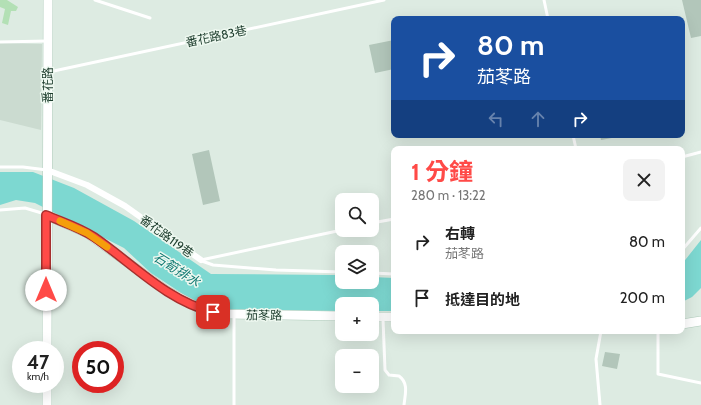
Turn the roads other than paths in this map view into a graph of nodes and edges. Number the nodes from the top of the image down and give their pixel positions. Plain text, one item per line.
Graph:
1 (48, 0) edge
2 (95, 0) edge
3 (384, 0) edge
4 (544, 0) edge
5 (547, 16) edge
6 (150, 18) dead end
7 (47, 41) junction
8 (0, 42) edge
9 (48, 73) junction
10 (701, 152) edge
11 (685, 155) edge
12 (0, 167) edge
13 (47, 170) junction
14 (0, 210) edge
15 (46, 215) junction
16 (391, 220) edge
17 (379, 222) edge
18 (701, 228) edge
19 (335, 231) edge
20 (685, 247) edge
21 (201, 260) junction
22 (335, 272) edge
23 (379, 273) edge
24 (391, 274) edge
25 (234, 315) junction
26 (335, 316) edge
27 (379, 317) edge
28 (383, 317) junction
29 (391, 317) edge
30 (701, 321) edge
31 (685, 324) edge
32 (600, 334) edge
33 (658, 334) edge
34 (47, 341) edge
35 (701, 383) edge
36 (47, 393) edge
37 (47, 405) edge
38 (234, 405) edge
39 (404, 405) edge
40 (600, 405) edge

1 - 7 main road, 番花路
2 - 6 lane
3 - 9 lane, 番花路83巷
4 - 5 lane
7 - 8 lane
7 - 9 main road, 番花路
9 - 13 main road, 番花路
10 - 11 lane
12 - 13 lane
13 - 15 main road, 番花路
13 - 21 street, 番花路119巷
14 - 15 lane
15 - 25 main road, 茄苳路
15 - 34 main road
16 - 17 lane
18 - 20 lane
19 - 21 lane, 番花路119巷
21 - 22 lane
23 - 24 lane
25 - 26 main road, 茄苳路
25 - 38 lane
27 - 28 main road
28 - 29 main road
28 - 39 lane
30 - 31 main road
32 - 40 lane
33 - 35 lane
36 - 37 main road

